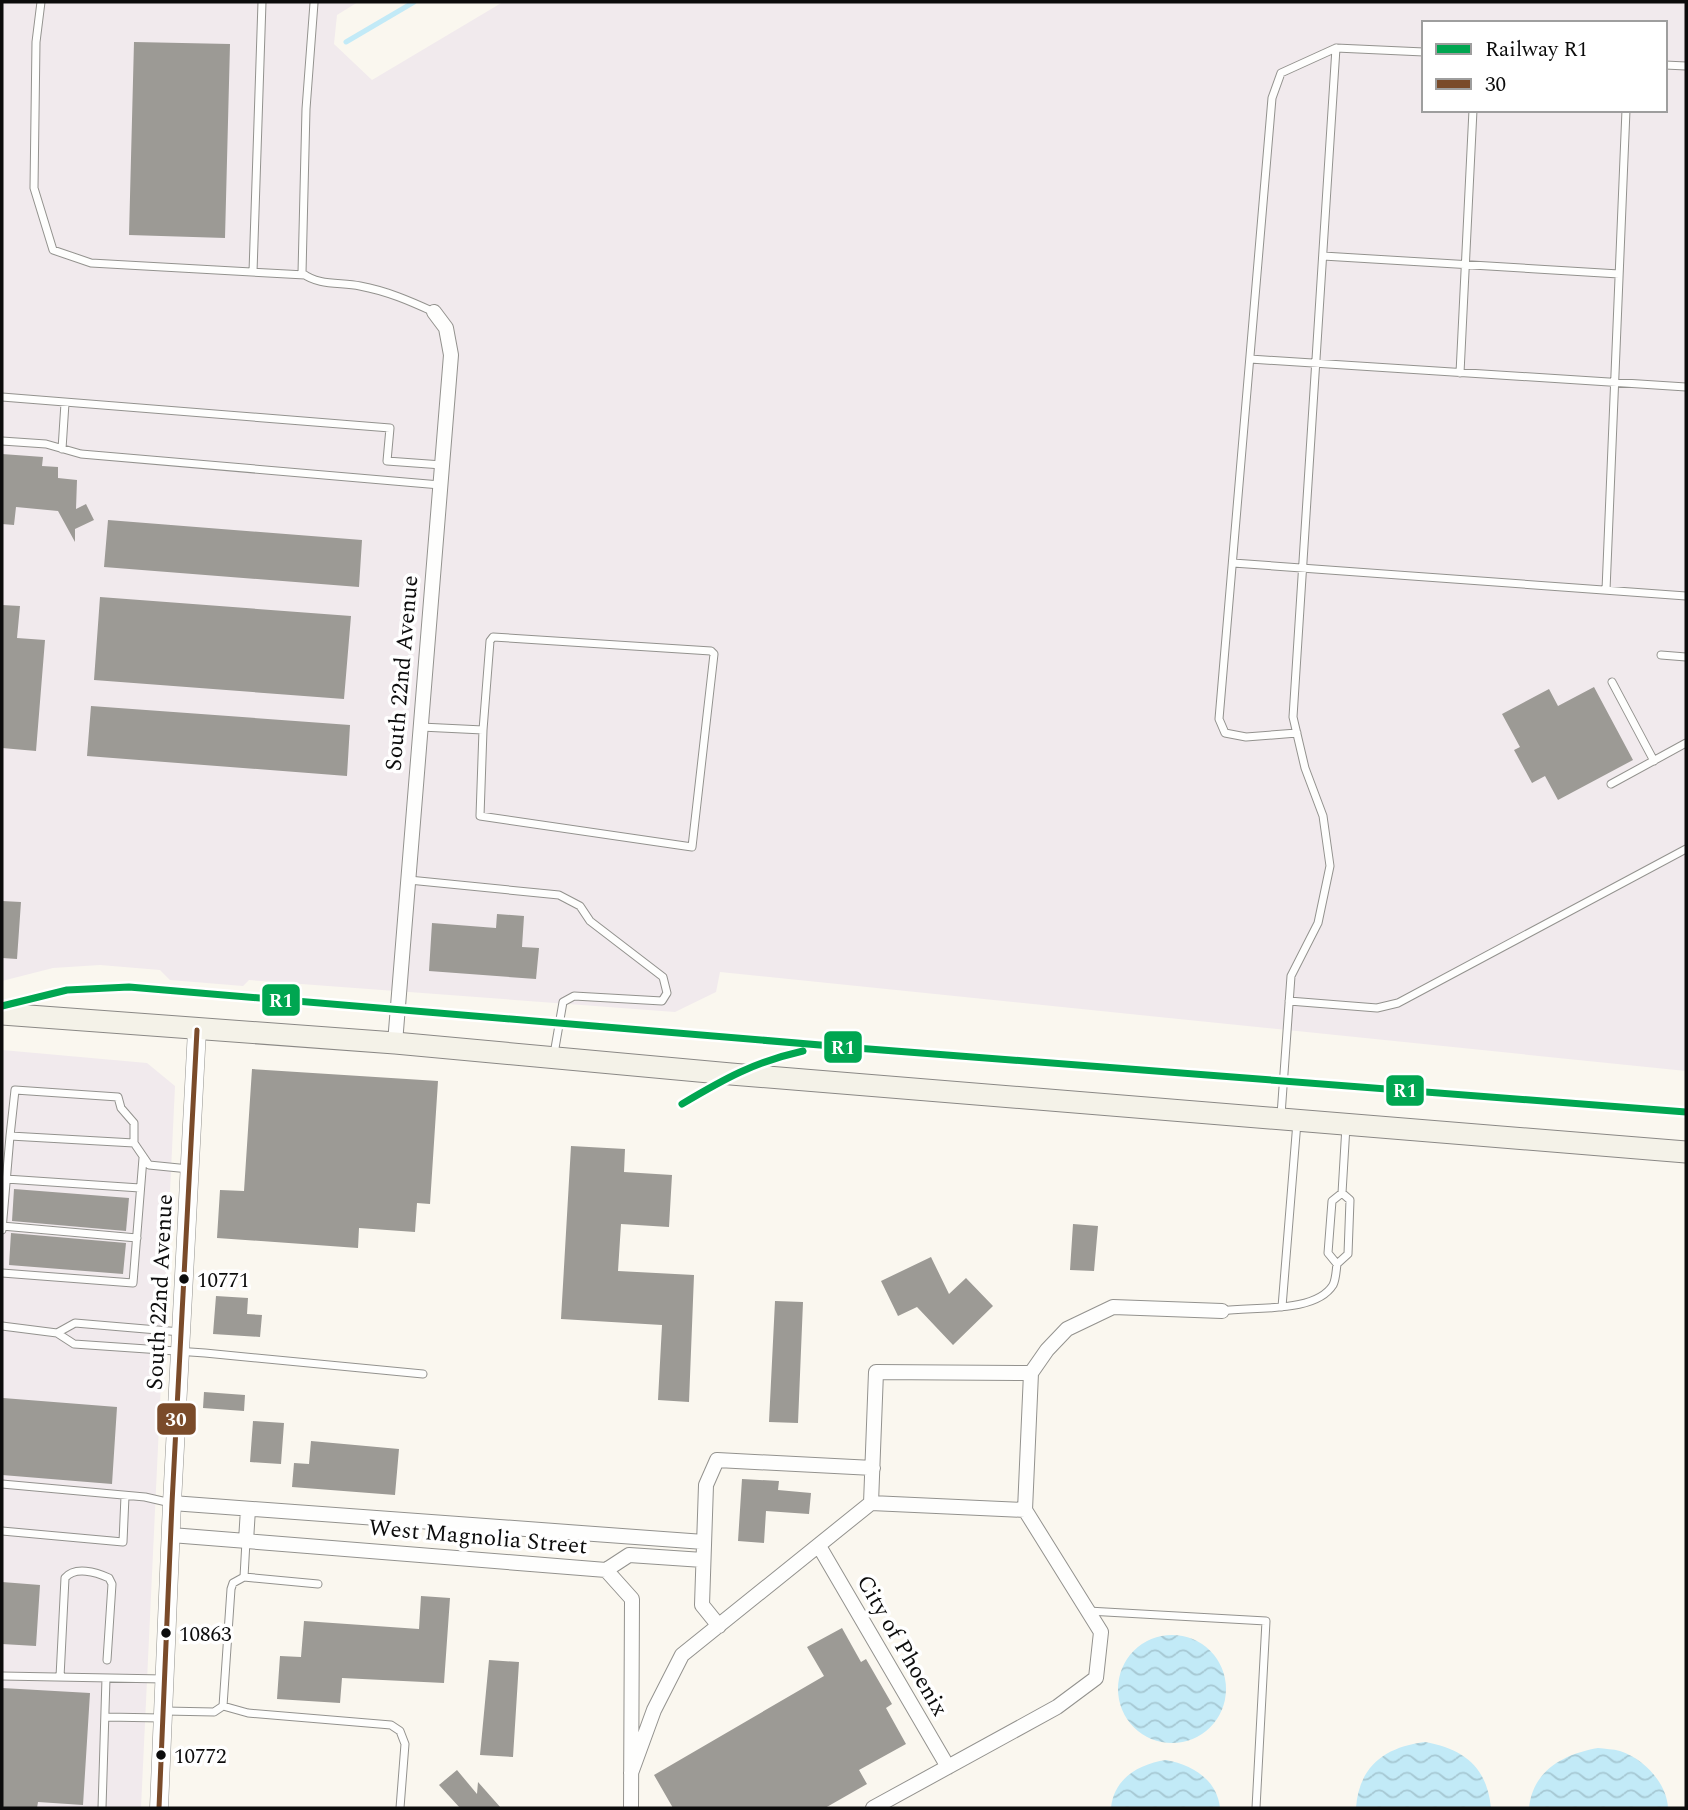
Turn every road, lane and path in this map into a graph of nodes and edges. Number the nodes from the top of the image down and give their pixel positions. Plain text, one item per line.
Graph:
1 (41, 2) edge
2 (262, 2) edge
3 (314, 3) edge
4 (1336, 48) junction
5 (1422, 52) edge
6 (1667, 65) edge
7 (1686, 66) edge
8 (1473, 112) edge
9 (1626, 112) edge
10 (1323, 256) junction
11 (1466, 266) junction
12 (253, 272) junction
13 (1619, 274) junction
14 (305, 275) junction
15 (434, 312) joint
16 (1250, 359) junction
17 (1317, 364) junction
18 (1461, 373) junction
19 (1615, 383) junction
20 (1686, 387) edge
21 (2, 397) edge
22 (65, 402) junction
23 (2, 441) edge
24 (62, 449) junction
25 (442, 465) junction
26 (440, 485) junction
27 (1233, 564) junction
28 (1304, 568) junction
29 (1606, 590) junction
30 (1686, 596) edge
31 (1661, 655) dead end
32 (1686, 657) edge
33 (1612, 681) dead end
34 (421, 726) junction
35 (483, 730) junction
36 (1297, 733) junction
37 (1686, 743) edge
38 (1654, 761) junction
39 (1611, 784) dead end
40 (1686, 849) edge
41 (409, 880) junction
42 (1289, 1002) junction
43 (2, 1014) edge
44 (197, 1030) junction
45 (395, 1043) junction
46 (554, 1057) junction
47 (1289, 1120) junction
48 (1346, 1125) junction
49 (10, 1136) junction
50 (134, 1143) junction
51 (1686, 1152) edge
52 (143, 1158) junction
53 (191, 1170) junction
54 (6, 1179) junction
55 (140, 1188) junction
56 (1342, 1193) junction
57 (2, 1228) edge
58 (136, 1238) junction
59 (1337, 1264) junction
60 (2, 1273) edge
61 (1282, 1307) junction
62 (1222, 1311) joint
63 (2, 1326) edge
64 (182, 1332) junction
65 (57, 1333) junction
66 (180, 1353) junction
67 (1031, 1373) junction
68 (422, 1374) dead end
69 (873, 1468) junction
70 (2, 1484) edge
71 (125, 1496) junction
72 (172, 1503) junction
73 (872, 1503) junction
74 (248, 1509) junction
75 (1026, 1510) junction
76 (2, 1531) edge
77 (171, 1535) junction
78 (246, 1541) junction
79 (704, 1542) junction
80 (819, 1546) junction
81 (703, 1560) junction
82 (606, 1570) junction
83 (244, 1577) junction
84 (318, 1584) dead end
85 (1088, 1611) junction
86 (719, 1626) junction
87 (107, 1660) dead end
88 (2, 1676) edge
89 (60, 1677) junction
90 (106, 1678) junction
91 (164, 1679) junction
92 (223, 1706) junction
93 (163, 1715) junction
94 (106, 1717) junction
95 (948, 1767) junction
96 (631, 1773) junction
97 (102, 1808) edge
98 (159, 1808) edge
99 (400, 1808) edge
100 (631, 1808) edge
101 (873, 1808) edge
102 (1256, 1808) edge

1 - 12 lane
2 - 12 lane
3 - 14 lane
4 - 5 lane
4 - 10 lane
4 - 16 lane
6 - 7 lane
8 - 11 lane
9 - 13 lane
10 - 11 lane
10 - 17 lane
11 - 13 lane
11 - 18 lane
12 - 14 lane
13 - 19 lane
14 - 15 lane
15 - 25 street, South 22nd Avenue
16 - 17 lane
16 - 27 lane
17 - 18 lane
17 - 28 lane
18 - 19 lane
19 - 20 lane
19 - 29 lane
21 - 22 lane
22 - 24 lane
22 - 25 lane
23 - 24 lane
24 - 26 lane
25 - 26 street, South 22nd Avenue
26 - 34 street, South 22nd Avenue
27 - 28 lane
27 - 36 lane
28 - 29 lane
28 - 36 lane
29 - 30 lane
31 - 32 lane
33 - 38 lane
34 - 35 lane
34 - 41 street, South 22nd Avenue
35 - 35 lane
36 - 42 lane
37 - 38 lane
38 - 39 lane
40 - 42 lane
41 - 45 street, South 22nd Avenue
41 - 46 lane
42 - 47 lane
43 - 44 main road
44 - 45 main road
44 - 53 street, South 22nd Avenue
45 - 46 main road
46 - 47 main road
47 - 48 main road
47 - 61 lane
48 - 51 main road
48 - 56 lane
49 - 50 lane
49 - 50 lane
49 - 54 lane
50 - 52 lane
52 - 53 lane
52 - 55 lane
53 - 64 street, South 22nd Avenue
54 - 55 lane
54 - 57 lane
55 - 58 lane
56 - 59 lane
56 - 59 lane
57 - 58 lane
58 - 60 lane
59 - 61 lane
61 - 62 lane
62 - 67 street
63 - 65 lane
64 - 65 lane
64 - 66 street, South 22nd Avenue
65 - 66 lane
66 - 68 lane
66 - 72 street, South 22nd Avenue
67 - 69 street
67 - 75 street
69 - 73 street
69 - 79 street
70 - 71 lane
71 - 72 lane
71 - 76 lane
72 - 74 street, West Magnolia Street
72 - 77 street, South 22nd Avenue
73 - 75 street
73 - 80 street
74 - 78 street
74 - 79 street, West Magnolia Street
75 - 85 street
77 - 78 street, West Magnolia Street
77 - 91 street, South 22nd Avenue
78 - 82 street, West Magnolia Street
78 - 83 lane
79 - 81 street
80 - 86 street
80 - 95 street, City of Phoenix
81 - 82 street, West Magnolia Street
81 - 86 street
82 - 96 street
83 - 84 lane
83 - 92 lane
85 - 95 street
85 - 102 lane
86 - 96 street
87 - 89 lane
88 - 89 lane
89 - 90 lane
90 - 91 lane
90 - 94 lane
91 - 93 street, South 22nd Avenue
92 - 93 lane
92 - 99 lane
93 - 94 lane
93 - 98 street, South 22nd Avenue
94 - 97 lane
95 - 101 street
96 - 100 street

